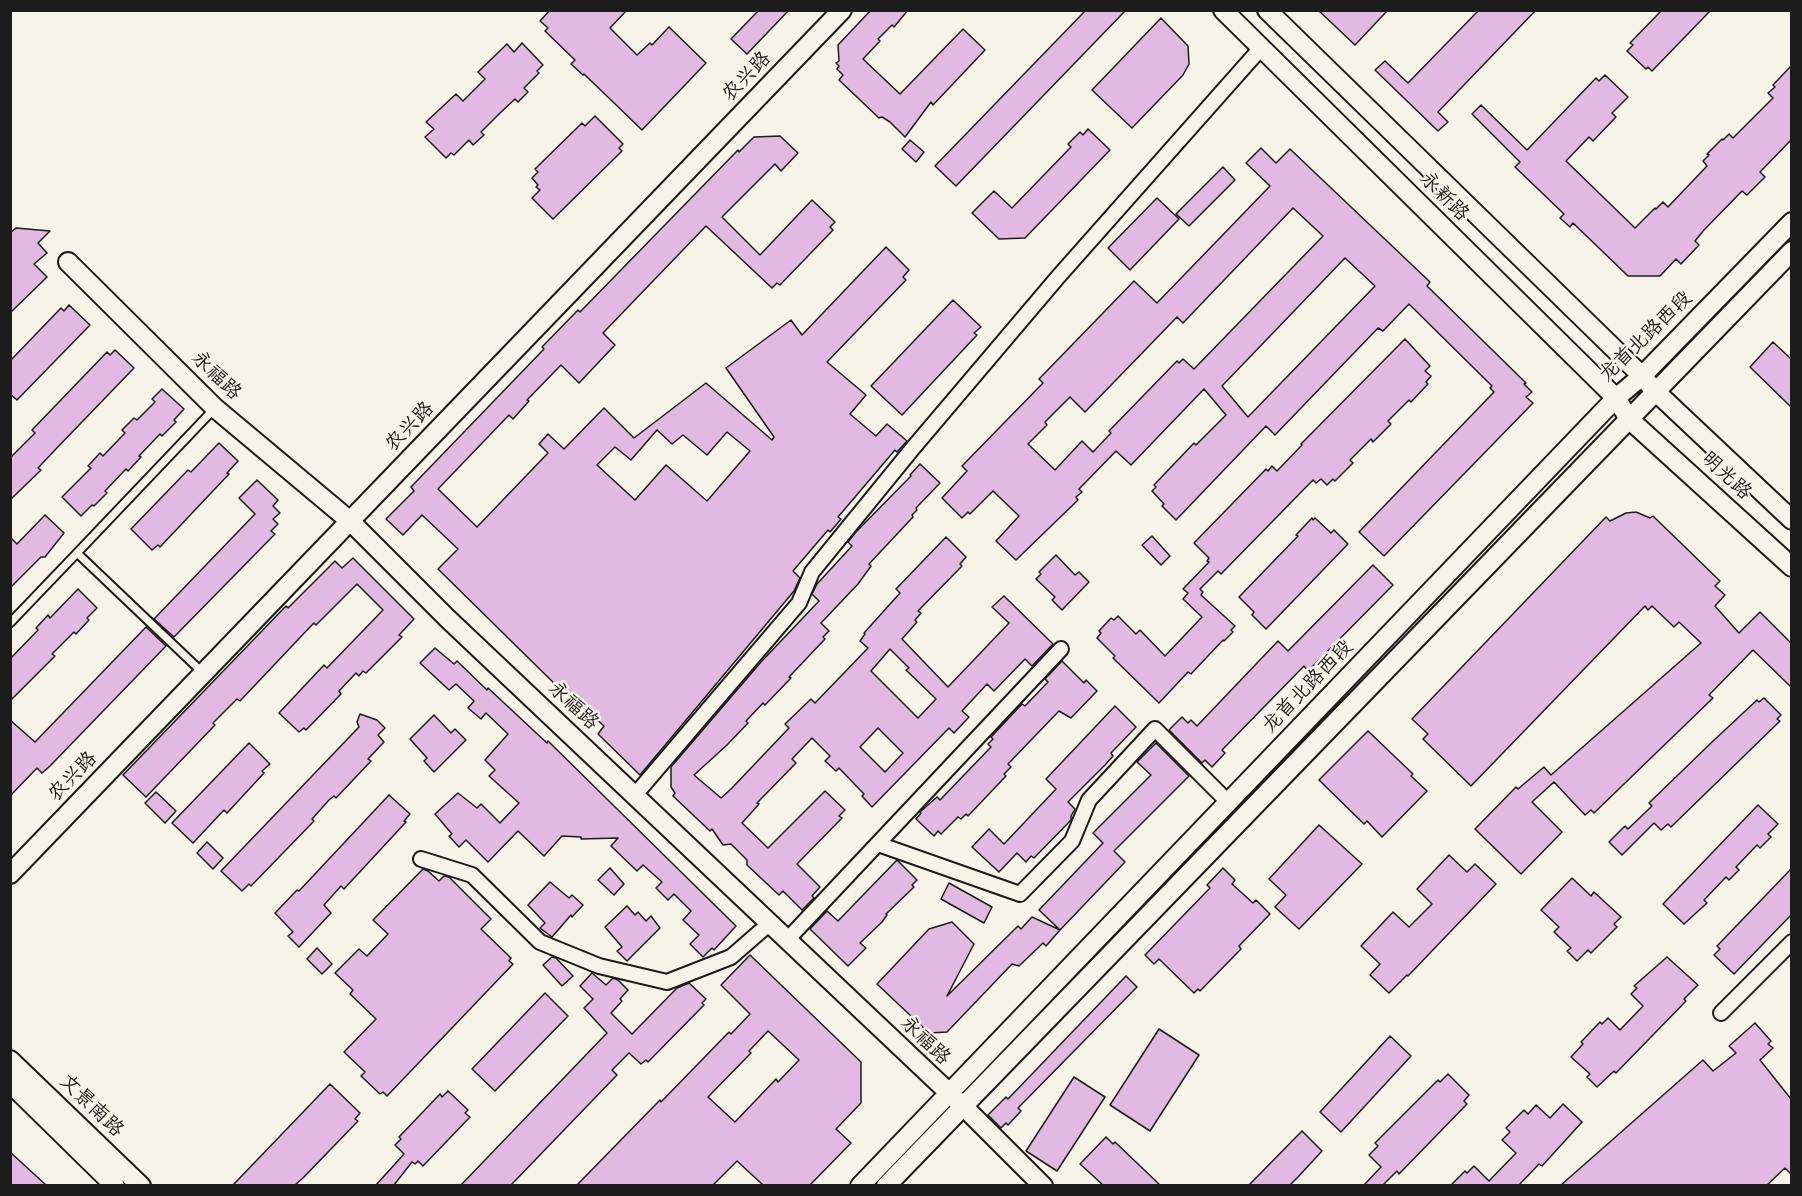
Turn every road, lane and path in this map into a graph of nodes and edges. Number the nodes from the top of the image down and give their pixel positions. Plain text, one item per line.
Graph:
1 (842, 10) edge
2 (1223, 10) edge
3 (1267, 10) edge
4 (1261, 48) junction
5 (1791, 222) edge
6 (1791, 251) edge
7 (68, 262) dead end
8 (1642, 376) junction
9 (1655, 391) junction
10 (1616, 398) junction
11 (215, 408) junction
12 (1629, 419) junction
13 (1791, 520) edge
14 (350, 521) junction
15 (77, 553) junction
16 (1791, 567) edge
17 (10, 623) edge
18 (1061, 649) dead end
19 (204, 674) junction
20 (635, 795) junction
21 (1228, 802) junction
22 (878, 844) junction
23 (421, 859) dead end
24 (10, 874) edge
25 (770, 923) junction
26 (787, 940) junction
27 (1791, 942) edge
28 (1721, 1013) dead end
29 (10, 1059) edge
30 (10, 1083) edge
31 (948, 1093) junction
32 (963, 1106) junction
33 (115, 1185) edge
34 (141, 1185) edge
35 (860, 1185) edge
36 (886, 1185) edge
37 (1043, 1185) edge

1 - 14 street, 农兴路
2 - 4 street, 永新路
3 - 8 street, 永新路
4 - 10 street, 永新路
4 - 20 street
5 - 8 street, 龙首北路西段
6 - 9 street
7 - 11 street, 永福路
8 - 9 street, 永新路
8 - 10 street, 龙首北路西段
9 - 12 street
9 - 13 street, 明光路
10 - 12 street, 永新路
10 - 21 street, 龙首北路西段
11 - 14 street, 永福路
11 - 15 lane
12 - 16 street, 明光路
12 - 32 street
14 - 19 street, 农兴路
14 - 20 street, 永福路
15 - 17 lane
15 - 19 lane
18 - 22 street
19 - 24 street, 农兴路
20 - 25 street, 永福路
21 - 22 street
21 - 31 street, 龙首北路西段
22 - 26 street
23 - 25 street
25 - 26 street, 永福路
26 - 31 street, 永福路
27 - 28 street
29 - 34 street, 文景南路
30 - 33 street, 文景南路
31 - 32 street, 永福路
31 - 35 street, 龙首北路西段
32 - 36 street
32 - 37 street, 永福路

